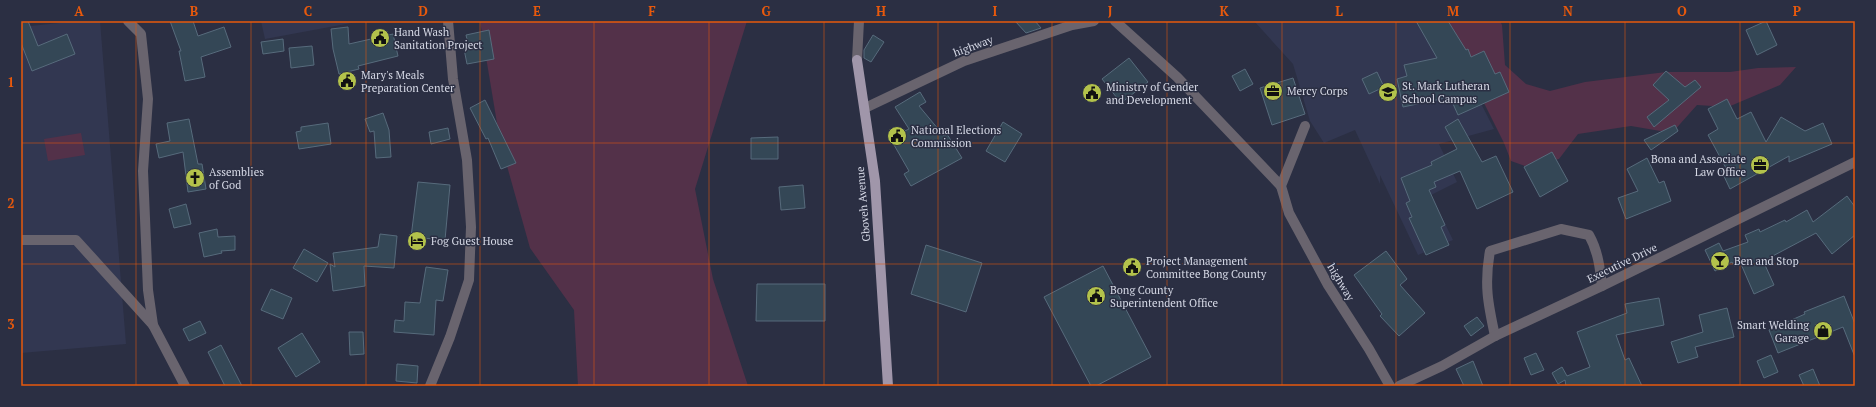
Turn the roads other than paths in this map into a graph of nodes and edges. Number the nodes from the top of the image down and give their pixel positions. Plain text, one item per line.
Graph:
1 (128, 21) edge
2 (448, 21) edge
3 (859, 21) edge
4 (1094, 21) edge
5 (1115, 21) edge
6 (857, 60) joint
7 (865, 108) junction
8 (1305, 126) dead end
9 (1855, 162) edge
10 (1281, 186) junction
11 (21, 240) edge
12 (1602, 286) junction
13 (153, 325) junction
14 (1496, 336) junction
15 (185, 386) edge
16 (430, 386) edge
17 (888, 386) edge
18 (1390, 386) edge
19 (1399, 386) edge

1 - 13 street
2 - 16 street
3 - 6 street, Gboveh Avenue
4 - 7 street, highway
5 - 10 street, highway
6 - 7 main road, Gboveh Avenue
7 - 17 main road, Gboveh Avenue
8 - 10 street
9 - 12 street, Executive Drive
10 - 18 street, highway
11 - 13 street
12 - 14 street, Executive Drive
12 - 14 street
13 - 15 street
14 - 19 street, Executive Drive

